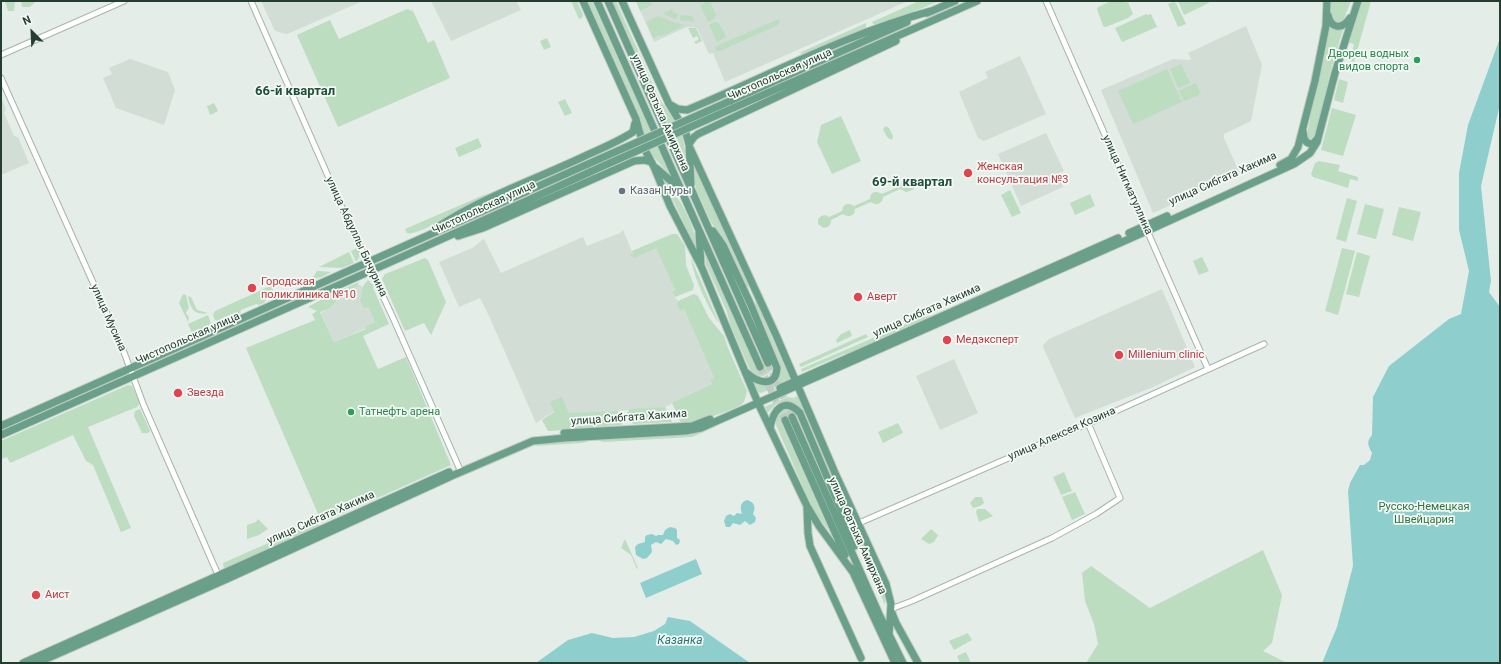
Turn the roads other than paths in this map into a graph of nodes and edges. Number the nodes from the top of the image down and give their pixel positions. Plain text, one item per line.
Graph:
1 (124, 1) edge
2 (252, 1) edge
3 (583, 1) edge
4 (597, 1) edge
5 (608, 1) edge
6 (622, 1) edge
7 (955, 1) edge
8 (977, 1) edge
9 (1046, 1) edge
10 (1327, 1) edge
11 (1358, 1) edge
12 (931, 11) junction
13 (1327, 11) junction
14 (1354, 12) junction
15 (902, 33) junction
16 (1, 55) edge
17 (1, 78) edge
18 (706, 102) junction
19 (669, 104) junction
20 (731, 105) junction
21 (636, 119) junction
22 (718, 125) junction
23 (1303, 129) junction
24 (1319, 137) junction
25 (689, 146) junction
26 (602, 148) junction
27 (653, 164) junction
28 (590, 168) junction
29 (613, 171) junction
30 (691, 188) junction
31 (683, 192) junction
32 (704, 219) junction
33 (698, 226) junction
34 (1146, 228) junction
35 (417, 240) junction
36 (433, 244) junction
37 (368, 262) junction
38 (702, 268) junction
39 (371, 271) junction
40 (754, 287) junction
41 (750, 303) junction
42 (1264, 344) dead end
43 (768, 363) tunnel mouth
44 (760, 367) tunnel mouth
45 (130, 368) junction
46 (1208, 369) junction
47 (745, 371) junction
48 (133, 376) junction
49 (797, 383) junction
50 (757, 401) junction
51 (792, 417) tunnel mouth
52 (785, 420) tunnel mouth
53 (1088, 424) junction
54 (1, 426) edge
55 (770, 429) junction
56 (1, 435) edge
57 (820, 462) junction
58 (460, 470) junction
59 (835, 472) junction
60 (807, 506) junction
61 (859, 523) junction
62 (852, 571) junction
63 (220, 578) junction
64 (866, 583) junction
65 (891, 609) junction
66 (889, 635) junction
67 (861, 658) dead end
68 (22, 663) edge
69 (37, 663) edge
70 (895, 663) edge
71 (903, 663) edge
72 (918, 663) edge

1 - 16 street
2 - 37 street, улица Абдуллы Бичурина
3 - 21 main road
4 - 31 main road, улица Фатыха Амирхана
5 - 30 main road, улица Фатыха Амирхана
6 - 19 main road
7 - 12 main road, Чистопольская улица
8 - 15 main road, Чистопольская улица
9 - 34 street, улица Нигматуллина
10 - 13 main road, улица Сибгата Хакима
11 - 14 main road, улица Сибгата Хакима
12 - 18 main road
12 - 20 main road, Чистопольская улица
13 - 14 main road
13 - 23 main road, улица Сибгата Хакима
14 - 24 main road, улица Сибгата Хакима
15 - 20 main road, Чистопольская улица
15 - 22 main road
17 - 45 street, улица Мусина
18 - 19 main road
18 - 22 main road
19 - 25 main road
20 - 28 main road, Чистопольская улица, bridge
21 - 26 main road
21 - 27 main road
22 - 25 main road
23 - 24 main road
23 - 34 main road, улица Сибгата Хакима
24 - 34 main road, улица Сибгата Хакима
25 - 30 main road
25 - 40 main road
26 - 29 main road
26 - 35 main road
27 - 29 main road
27 - 31 main road
27 - 38 main road
28 - 35 main road, Чистопольская улица
28 - 36 main road, Чистопольская улица
29 - 36 main road
30 - 32 main road, улица Фатыха Амирхана
31 - 33 main road, улица Фатыха Амирхана
32 - 41 main road
32 - 43 main road, улица Фатыха Амирхана
33 - 38 main road
33 - 44 main road, улица Фатыха Амирхана
34 - 46 street, улица Нигматуллина
34 - 49 main road, улица Сибгата Хакима
35 - 37 main road, Чистопольская улица
36 - 39 main road, Чистопольская улица
37 - 39 street, улица Абдуллы Бичурина
37 - 45 main road, Чистопольская улица
38 - 47 main road
39 - 48 main road, Чистопольская улица
39 - 58 street, улица Абдуллы Бичурина
40 - 41 main road
40 - 49 main road
41 - 47 main road
42 - 46 street, улица Алексея Козина
45 - 48 street, улица Мусина
45 - 54 main road, Чистопольская улица
46 - 53 street, улица Алексея Козина
47 - 50 main road
48 - 56 main road, Чистопольская улица
48 - 63 street, улица Мусина
49 - 50 main road, улица Сибгата Хакима
49 - 59 main road
50 - 55 main road
50 - 58 main road, улица Сибгата Хакима
51 - 64 main road, улица Фатыха Амирхана
52 - 62 main road, улица Фатыха Амирхана
53 - 61 street, улица Алексея Козина
53 - 65 street
55 - 57 main road
55 - 60 main road
57 - 59 main road
57 - 64 main road
58 - 63 main road, улица Сибгата Хакима
59 - 61 main road
60 - 62 main road
60 - 67 main road
61 - 65 main road
62 - 70 main road, улица Фатыха Амирхана
63 - 68 main road, улица Сибгата Хакима
63 - 69 main road, улица Сибгата Хакима
64 - 66 main road, улица Фатыха Амирхана
65 - 66 main road
65 - 72 main road
66 - 71 main road, улица Фатыха Амирхана

